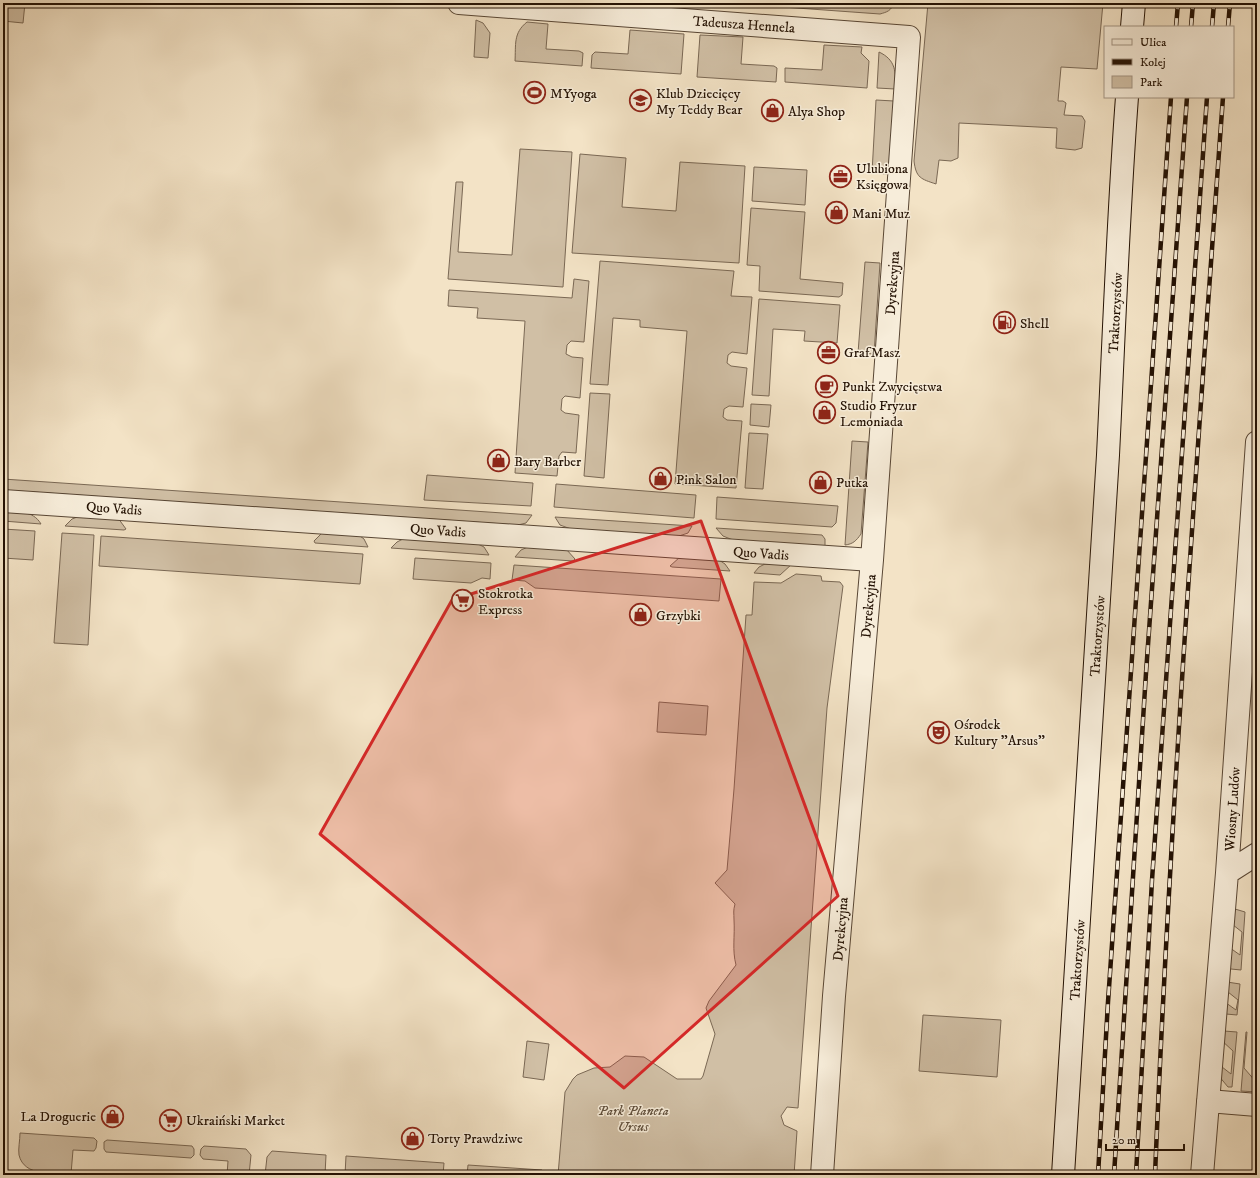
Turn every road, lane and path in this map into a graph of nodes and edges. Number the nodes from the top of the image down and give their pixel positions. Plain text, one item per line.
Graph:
1 (459, 3) edge
2 (1134, 3) edge
3 (1132, 26) edge
4 (910, 37) joint
5 (1127, 98) edge
6 (1257, 442) edge
7 (3, 500) edge
8 (872, 560) junction
9 (1257, 854) edge
10 (1227, 873) junction
11 (1208, 1101) junction
12 (1257, 1105) edge
13 (822, 1175) edge
14 (1063, 1175) edge
15 (1202, 1175) edge

1 - 4 street, Tadeusza Hennela
2 - 3 street
4 - 8 street, Dyrekcyjna
5 - 14 street, Traktorzystów
6 - 10 street, Wiosny Ludów
7 - 8 street, Quo Vadis
8 - 13 street, Dyrekcyjna
9 - 10 street
10 - 11 street, Wiosny Ludów
11 - 12 street
11 - 15 street, Wiosny Ludów

